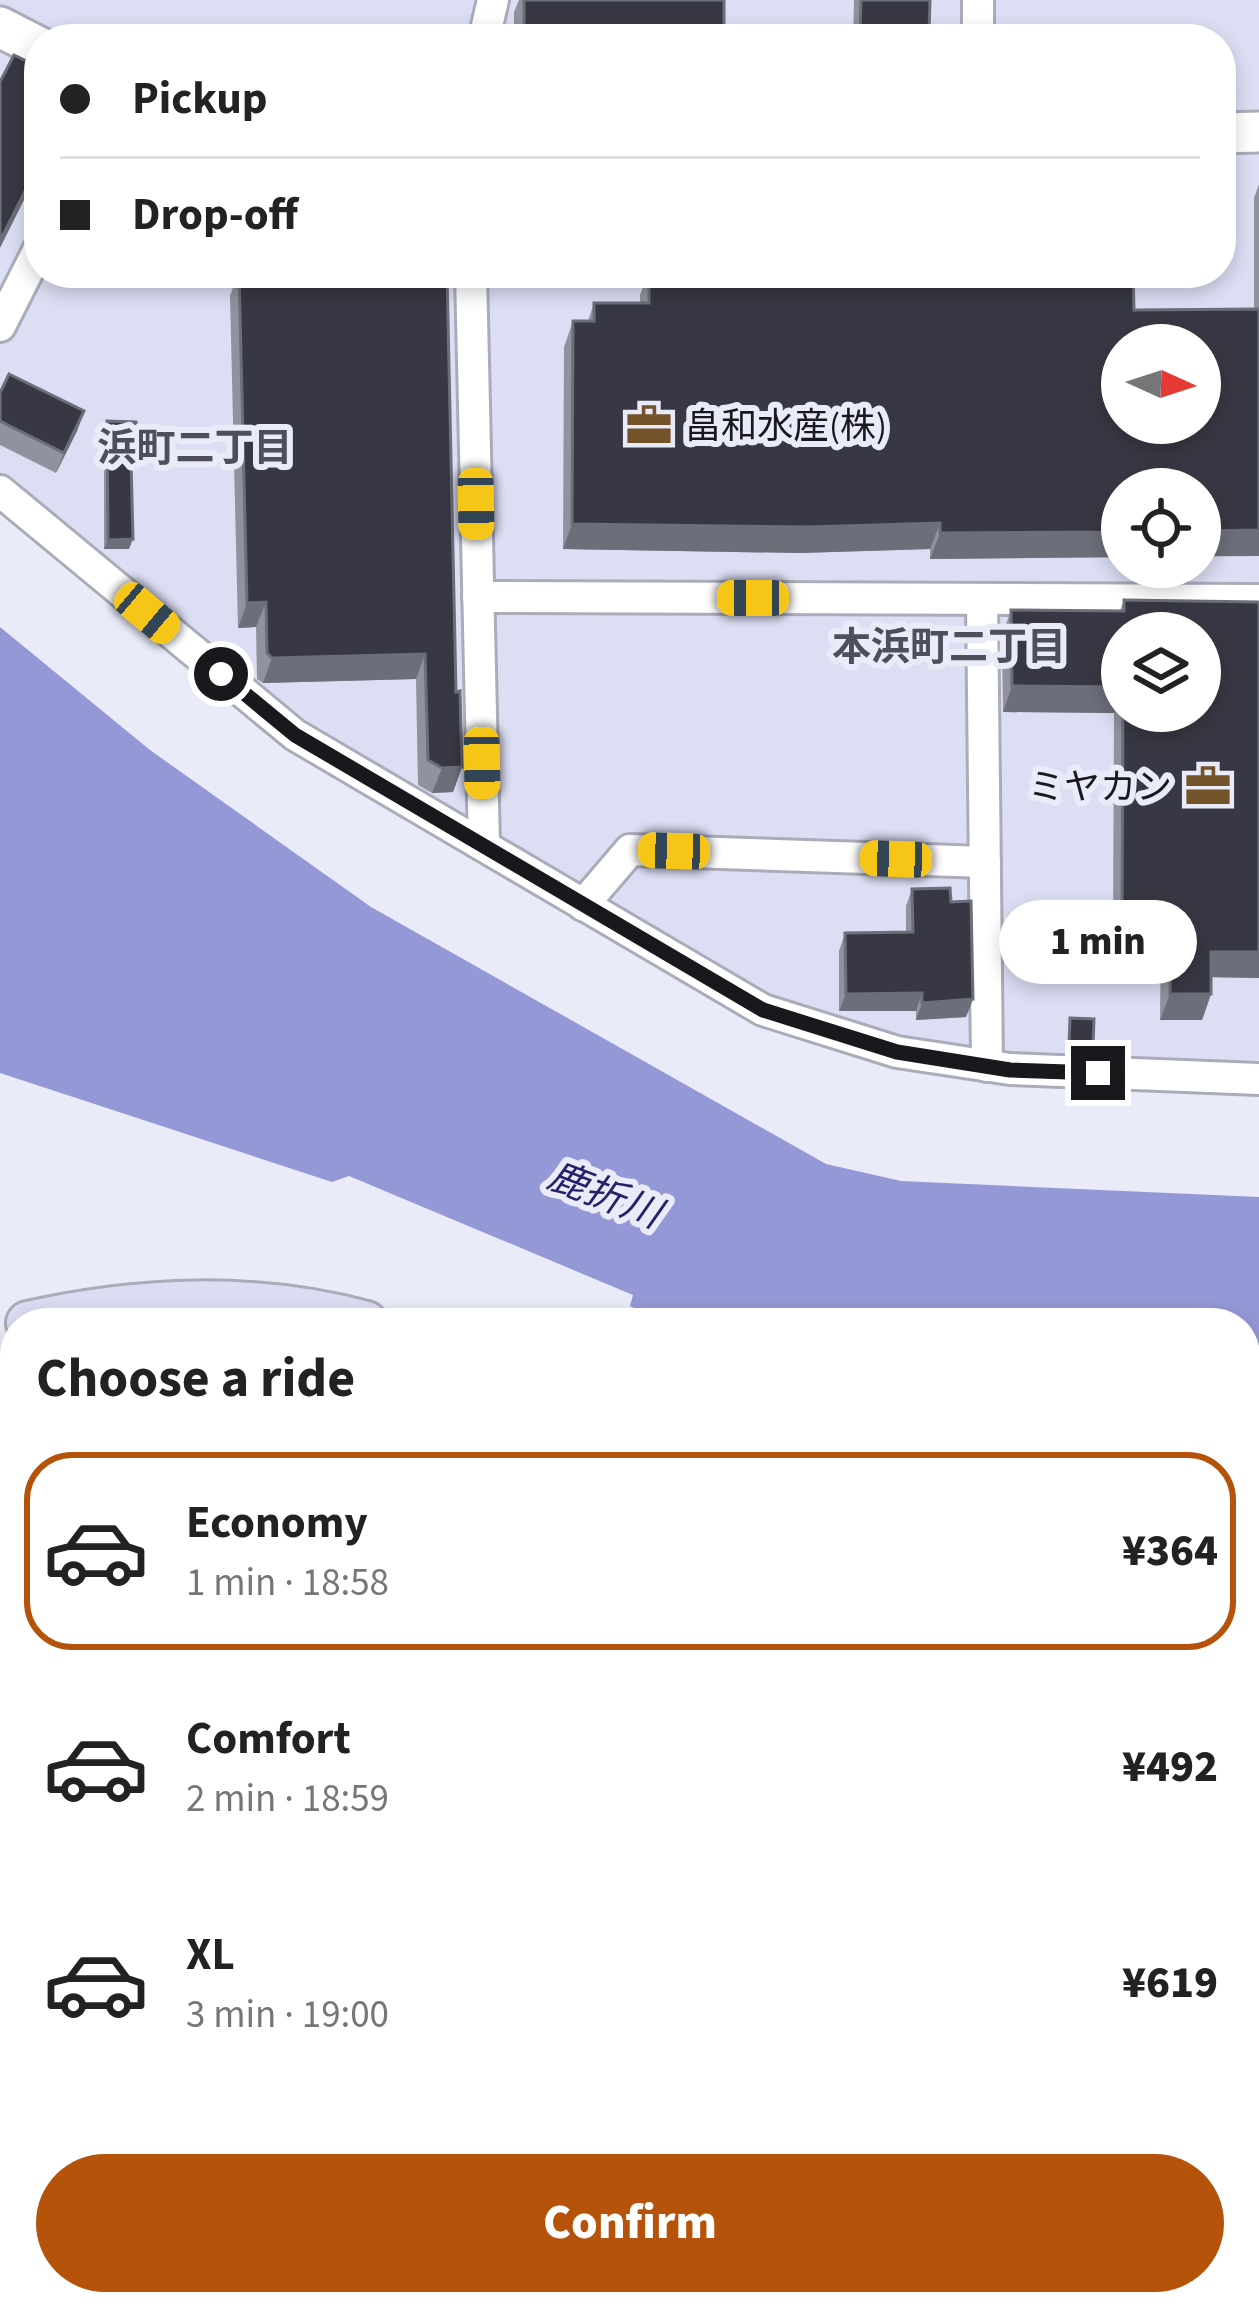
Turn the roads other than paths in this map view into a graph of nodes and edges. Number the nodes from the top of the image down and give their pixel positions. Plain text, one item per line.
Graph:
1 (24, 279) edge
2 (471, 288) edge
3 (0, 326) edge
4 (0, 491) edge
5 (478, 597) junction
6 (982, 600) junction
7 (1259, 600) edge
8 (484, 846) junction
9 (985, 862) junction
10 (583, 904) junction
11 (987, 1066) junction
12 (1259, 1079) edge
13 (104, 1308) edge
14 (284, 1308) edge

1 - 3 street
2 - 5 street
4 - 8 street
5 - 6 street
5 - 8 street
6 - 7 street
6 - 9 street
8 - 10 street
9 - 10 street
9 - 11 street
10 - 11 street
11 - 12 street
13 - 14 main road

